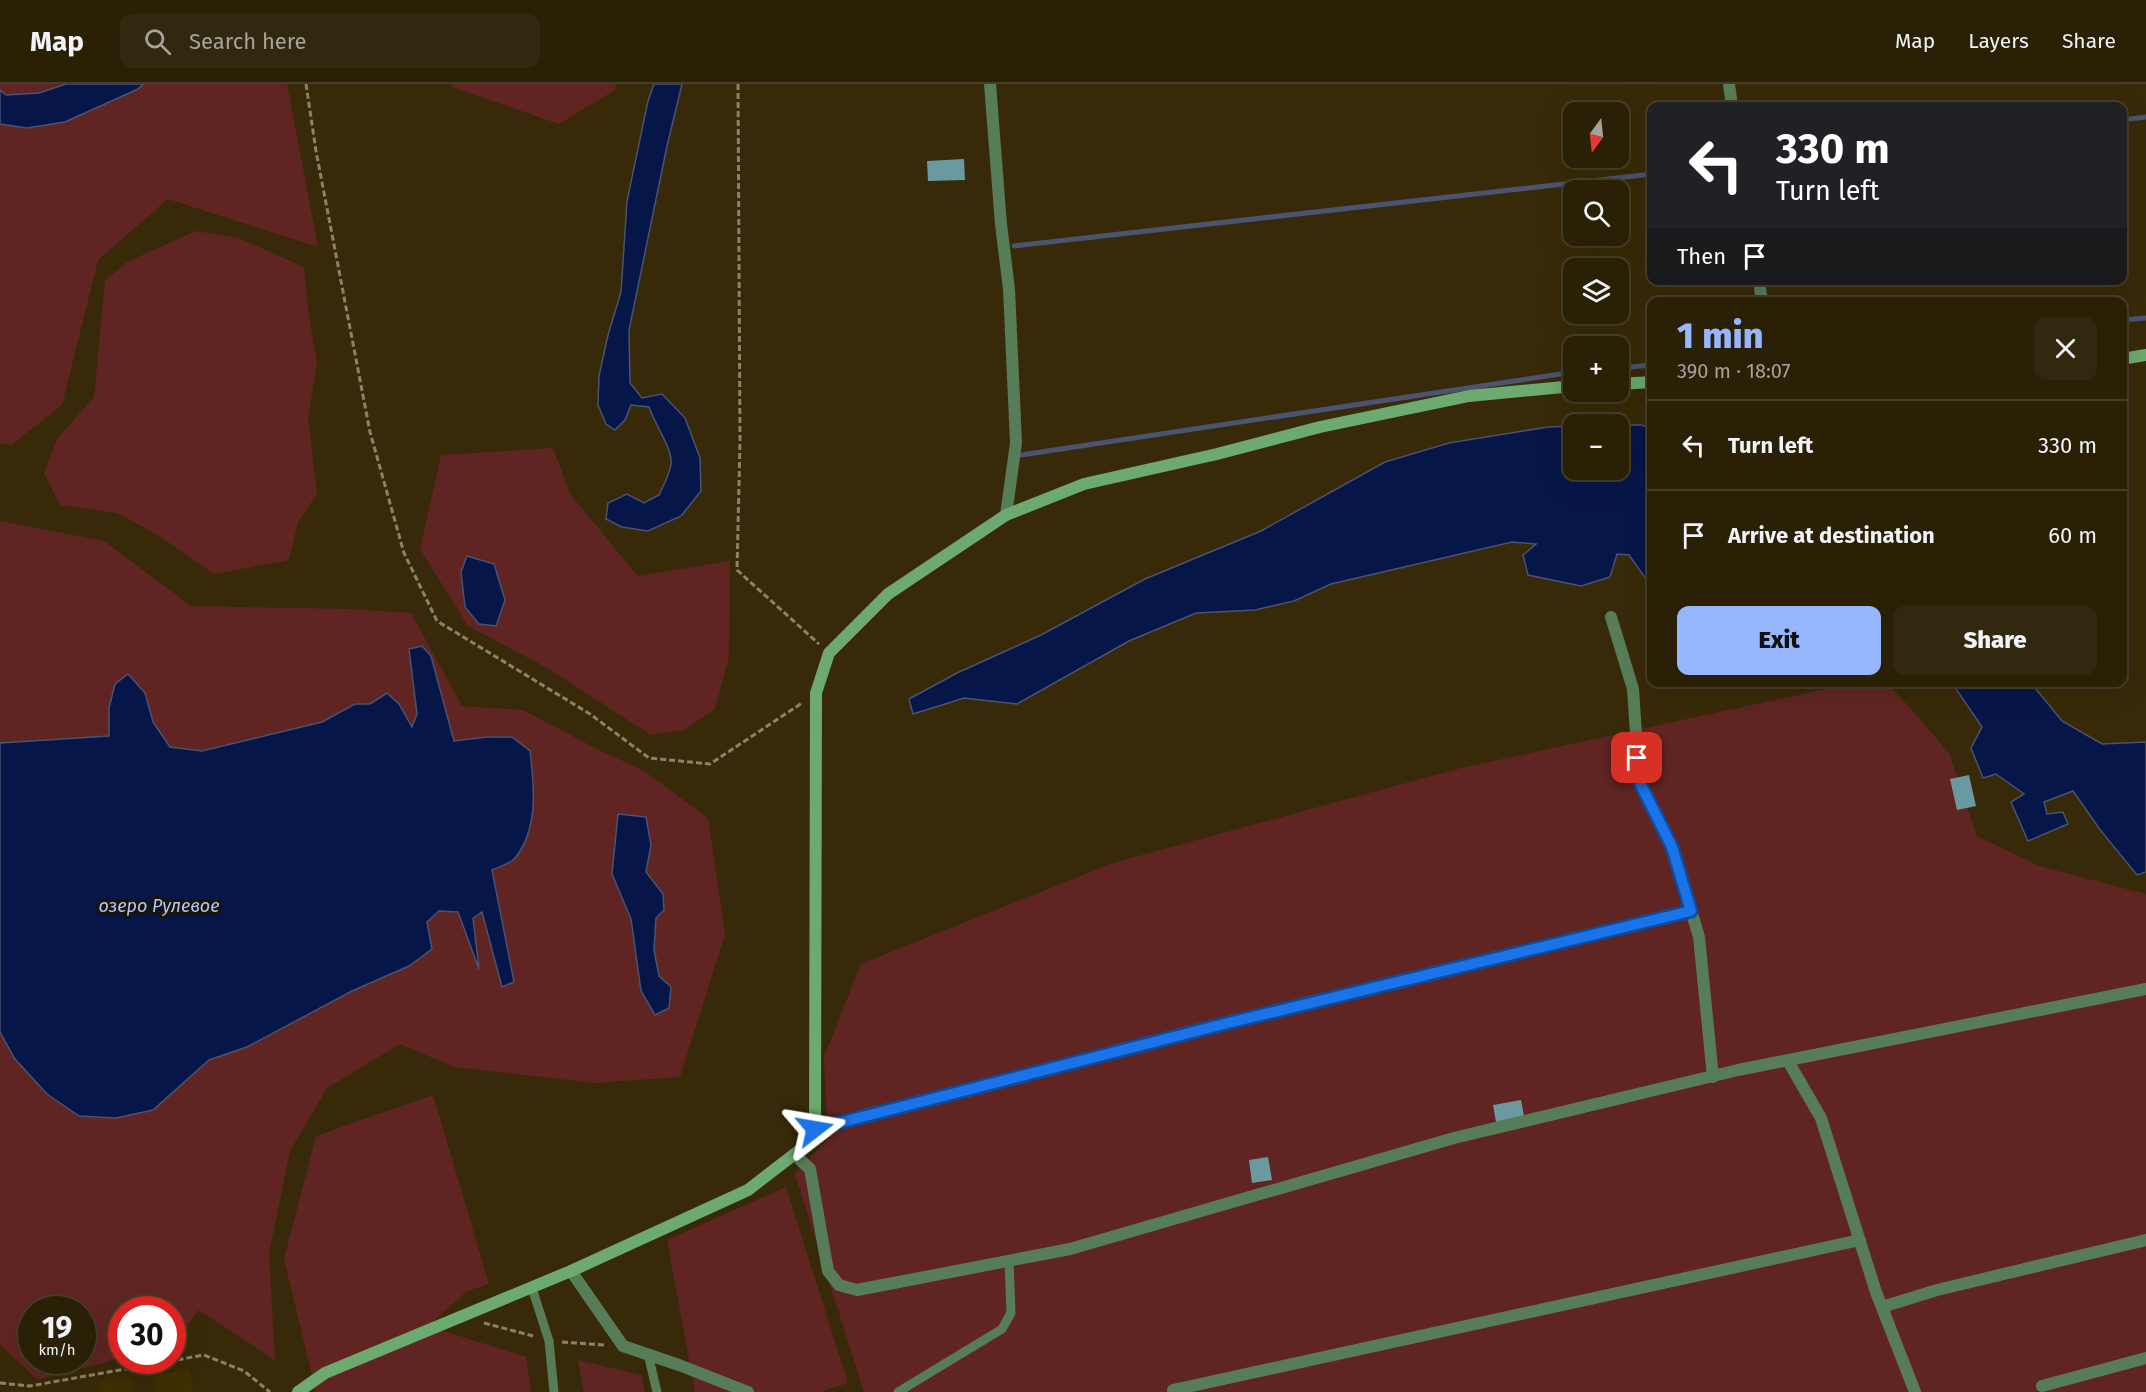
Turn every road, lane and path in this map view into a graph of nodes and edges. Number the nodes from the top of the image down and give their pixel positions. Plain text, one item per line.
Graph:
1 (306, 84) edge
2 (738, 84) edge
3 (990, 84) edge
4 (1729, 84) edge
5 (1731, 102) edge
6 (2146, 356) edge
7 (2127, 358) edge
8 (1647, 381) edge
9 (1629, 383) edge
10 (1563, 387) edge
11 (1006, 515) junction
12 (1611, 617) dead end
13 (829, 653) junction
14 (816, 693) junction
15 (1691, 911) junction
16 (2146, 989) edge
17 (1788, 1060) junction
18 (1713, 1077) junction
19 (815, 1129) junction
20 (795, 1155) junction
21 (1860, 1240) junction
22 (2146, 1240) edge
23 (1009, 1261) junction
24 (571, 1271) junction
25 (532, 1288) junction
26 (1881, 1307) junction
27 (648, 1354) junction
28 (2146, 1358) edge
29 (0, 1383) edge
30 (2043, 1386) dead end
31 (1173, 1390) dead end
32 (270, 1392) edge
33 (298, 1392) edge
34 (554, 1392) edge
35 (657, 1392) edge
36 (748, 1392) edge
37 (898, 1392) edge
38 (1915, 1392) edge

1 - 14 path
2 - 13 path
3 - 11 street
4 - 5 street
6 - 7 street
8 - 9 street
10 - 11 street
11 - 13 street
12 - 15 street
13 - 14 street
14 - 19 street
15 - 18 street
15 - 19 street
16 - 17 street
17 - 18 street
17 - 21 street
18 - 23 street
19 - 20 street
20 - 23 street
20 - 24 street
21 - 26 street
21 - 31 street
22 - 26 street
23 - 37 lane
24 - 25 street
24 - 27 street
25 - 33 street
25 - 34 lane
26 - 38 street
27 - 35 lane
27 - 36 street
28 - 30 street
29 - 32 path

